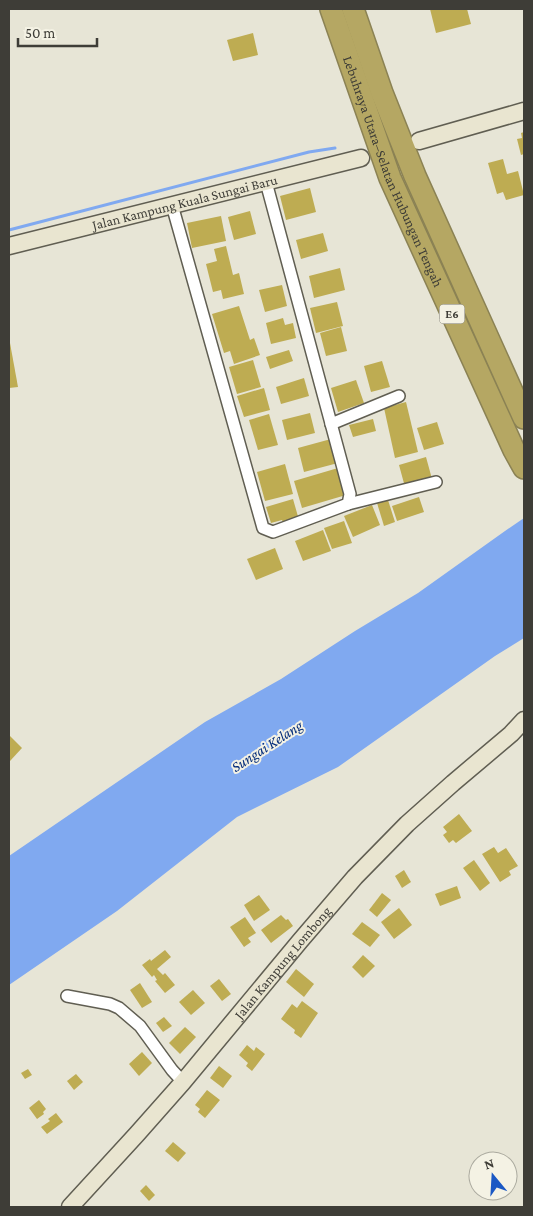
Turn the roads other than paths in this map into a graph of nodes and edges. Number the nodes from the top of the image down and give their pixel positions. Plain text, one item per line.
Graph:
1 (331, 9) edge
2 (353, 9) edge
3 (524, 112) edge
4 (418, 141) dead end
5 (361, 158) dead end
6 (266, 182) junction
7 (172, 205) junction
8 (9, 246) edge
9 (399, 396) dead end
10 (524, 418) edge
11 (331, 424) junction
12 (524, 468) edge
13 (436, 482) dead end
14 (348, 504) junction
15 (524, 720) edge
16 (518, 731) edge
17 (67, 996) dead end
18 (184, 1082) junction
19 (70, 1207) edge

1 - 12 highway, Lebuhraya Utara–Selatan Hubungan Tengah / E6
2 - 10 highway, Lebuhraya Utara–Selatan Hubungan Tengah / E6
3 - 4 street
5 - 6 street, Jalan Kampung Kuala Sungai Baru
6 - 7 street, Jalan Kampung Kuala Sungai Baru
6 - 11 street
7 - 8 street, Jalan Kampung Kuala Sungai Baru
7 - 14 street
9 - 11 street
11 - 14 street
13 - 14 street
15 - 16 street, Jalan Kampung Lombong
16 - 18 street, Jalan Kampung Lombong
17 - 18 street
18 - 19 street, Jalan Kampung Lombong

